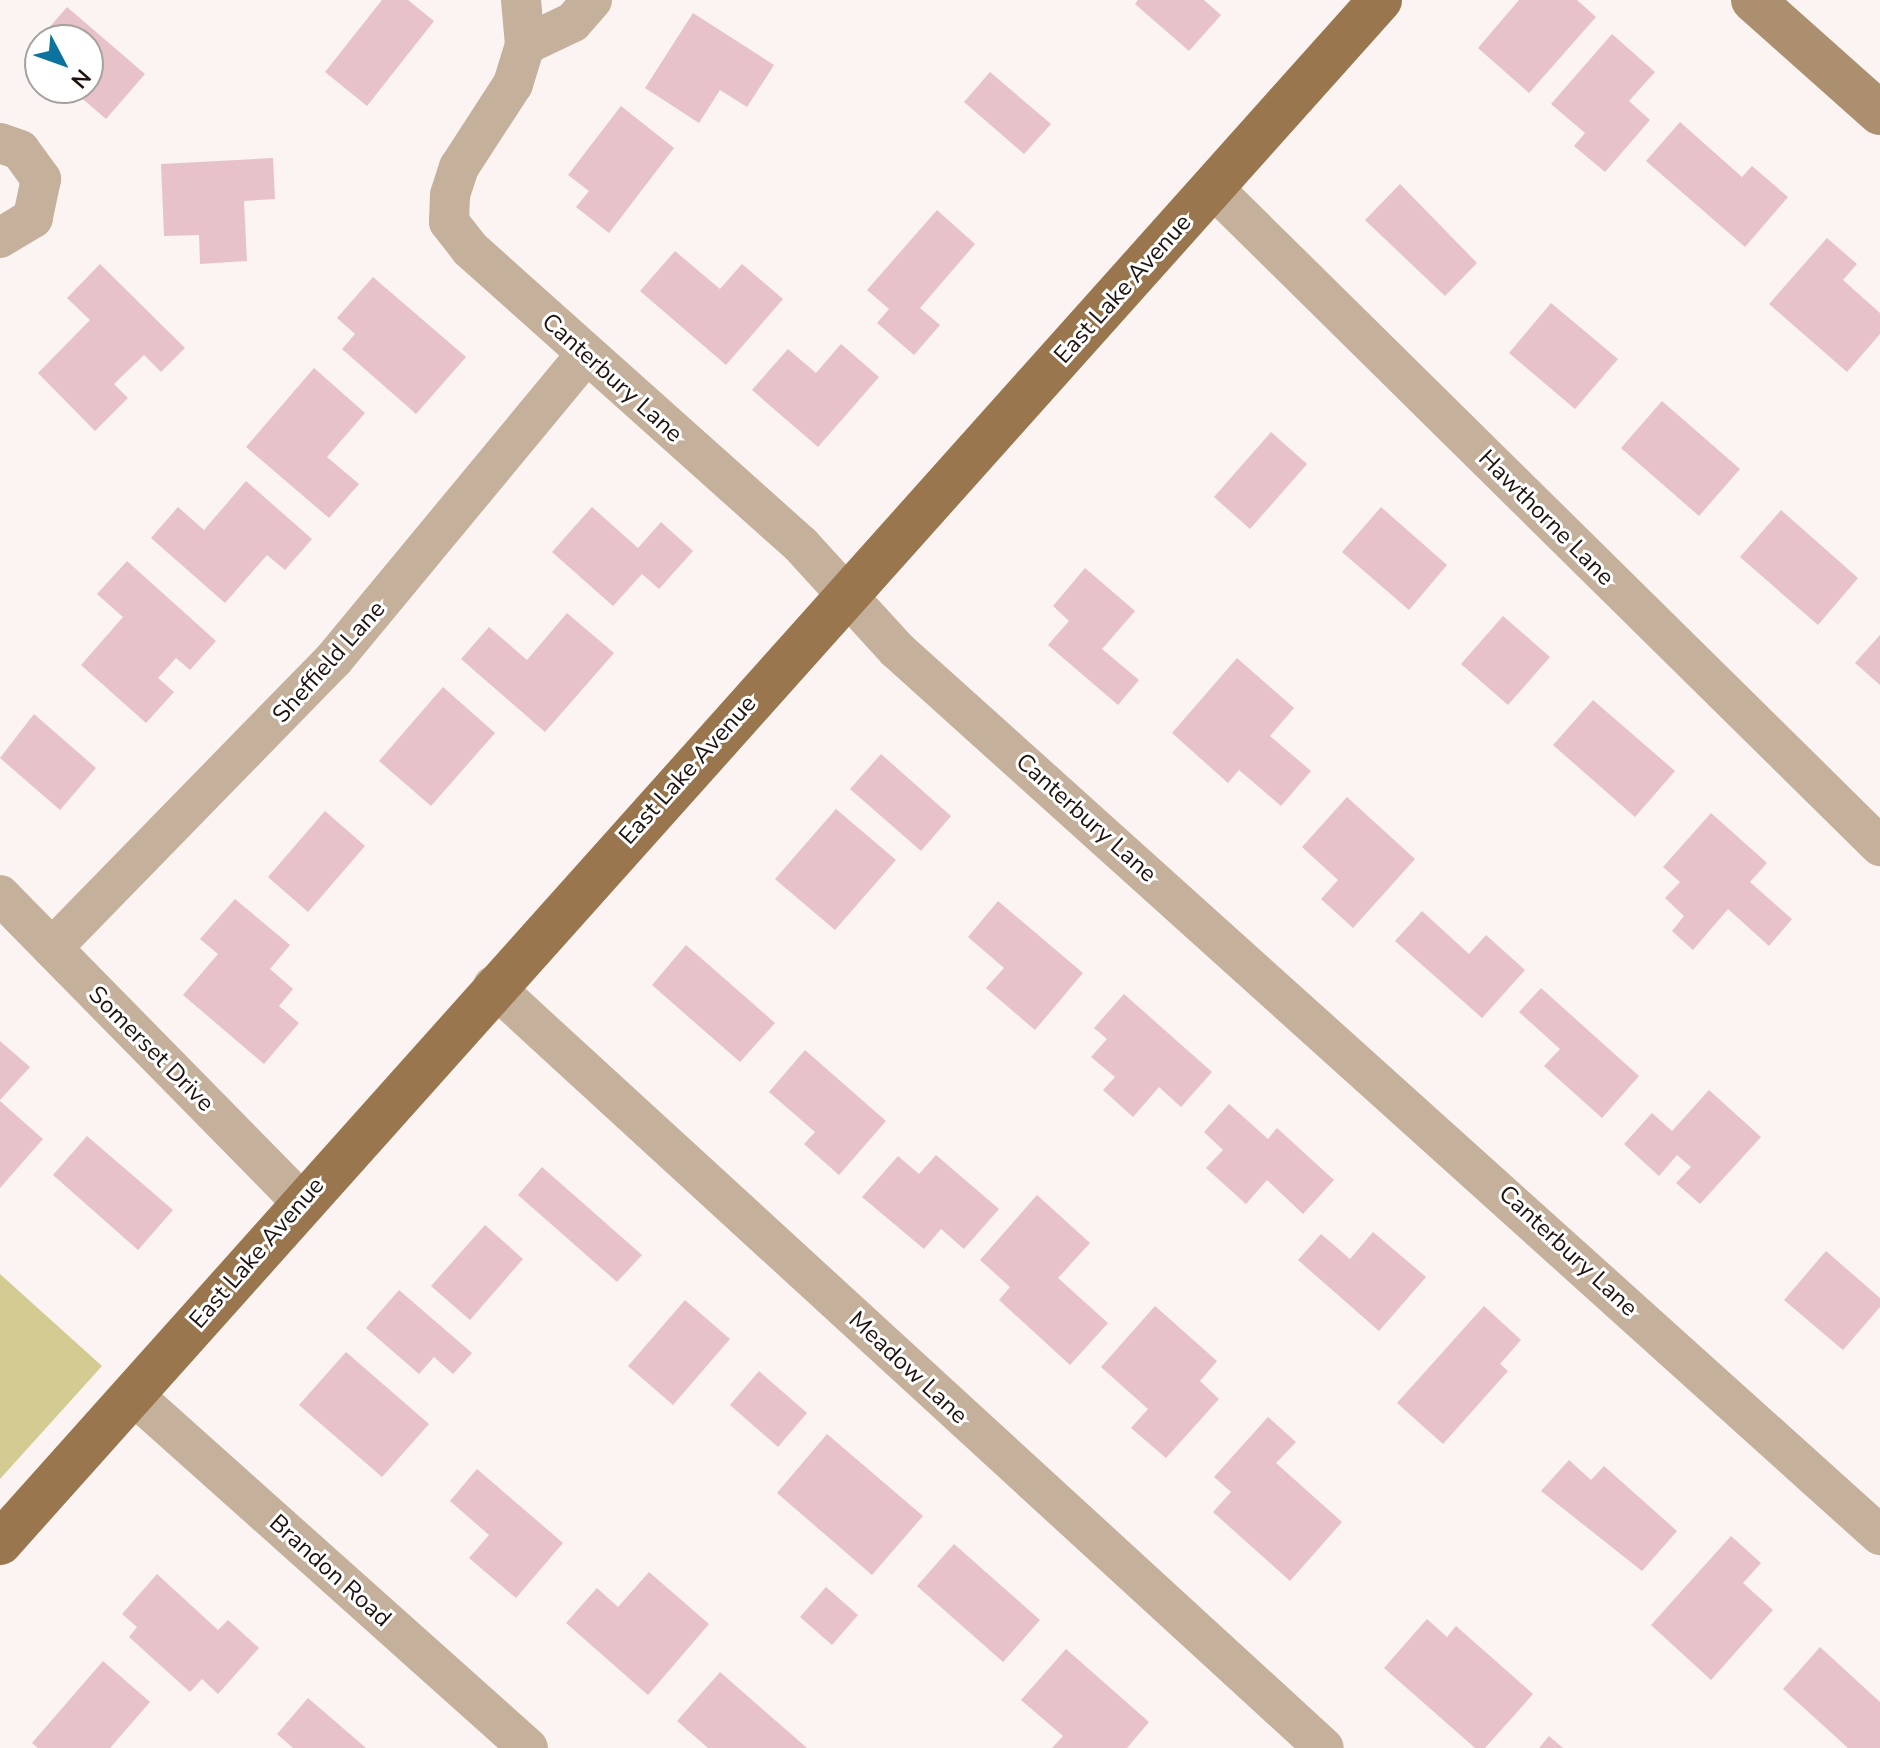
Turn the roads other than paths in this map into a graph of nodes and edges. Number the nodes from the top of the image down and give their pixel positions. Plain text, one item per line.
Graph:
1 (521, 0) edge
2 (592, 0) edge
3 (1379, 0) edge
4 (1753, 0) edge
5 (525, 45) junction
6 (1880, 113) edge
7 (0, 143) edge
8 (1214, 189) junction
9 (0, 238) edge
10 (585, 356) junction
11 (846, 596) junction
12 (1880, 846) edge
13 (0, 895) edge
14 (52, 948) junction
15 (493, 986) junction
16 (302, 1202) junction
17 (132, 1394) junction
18 (1880, 1535) edge
19 (0, 1543) edge
20 (528, 1748) edge
21 (1324, 1748) edge

1 - 5 street, Canterbury Lane
2 - 5 street
3 - 8 main road, East Lake Avenue
4 - 6 street
5 - 10 street, Canterbury Lane
7 - 9 street
8 - 11 main road, East Lake Avenue
8 - 12 street, Hawthorne Lane
10 - 11 street, Canterbury Lane
10 - 14 street, Sheffield Lane
11 - 15 main road, East Lake Avenue
11 - 18 street, Canterbury Lane
13 - 14 street, Somerset Drive
14 - 16 street, Somerset Drive
15 - 16 main road, East Lake Avenue
15 - 21 street, Meadow Lane
16 - 17 main road, East Lake Avenue
17 - 19 main road, East Lake Avenue
17 - 20 street, Brandon Road

